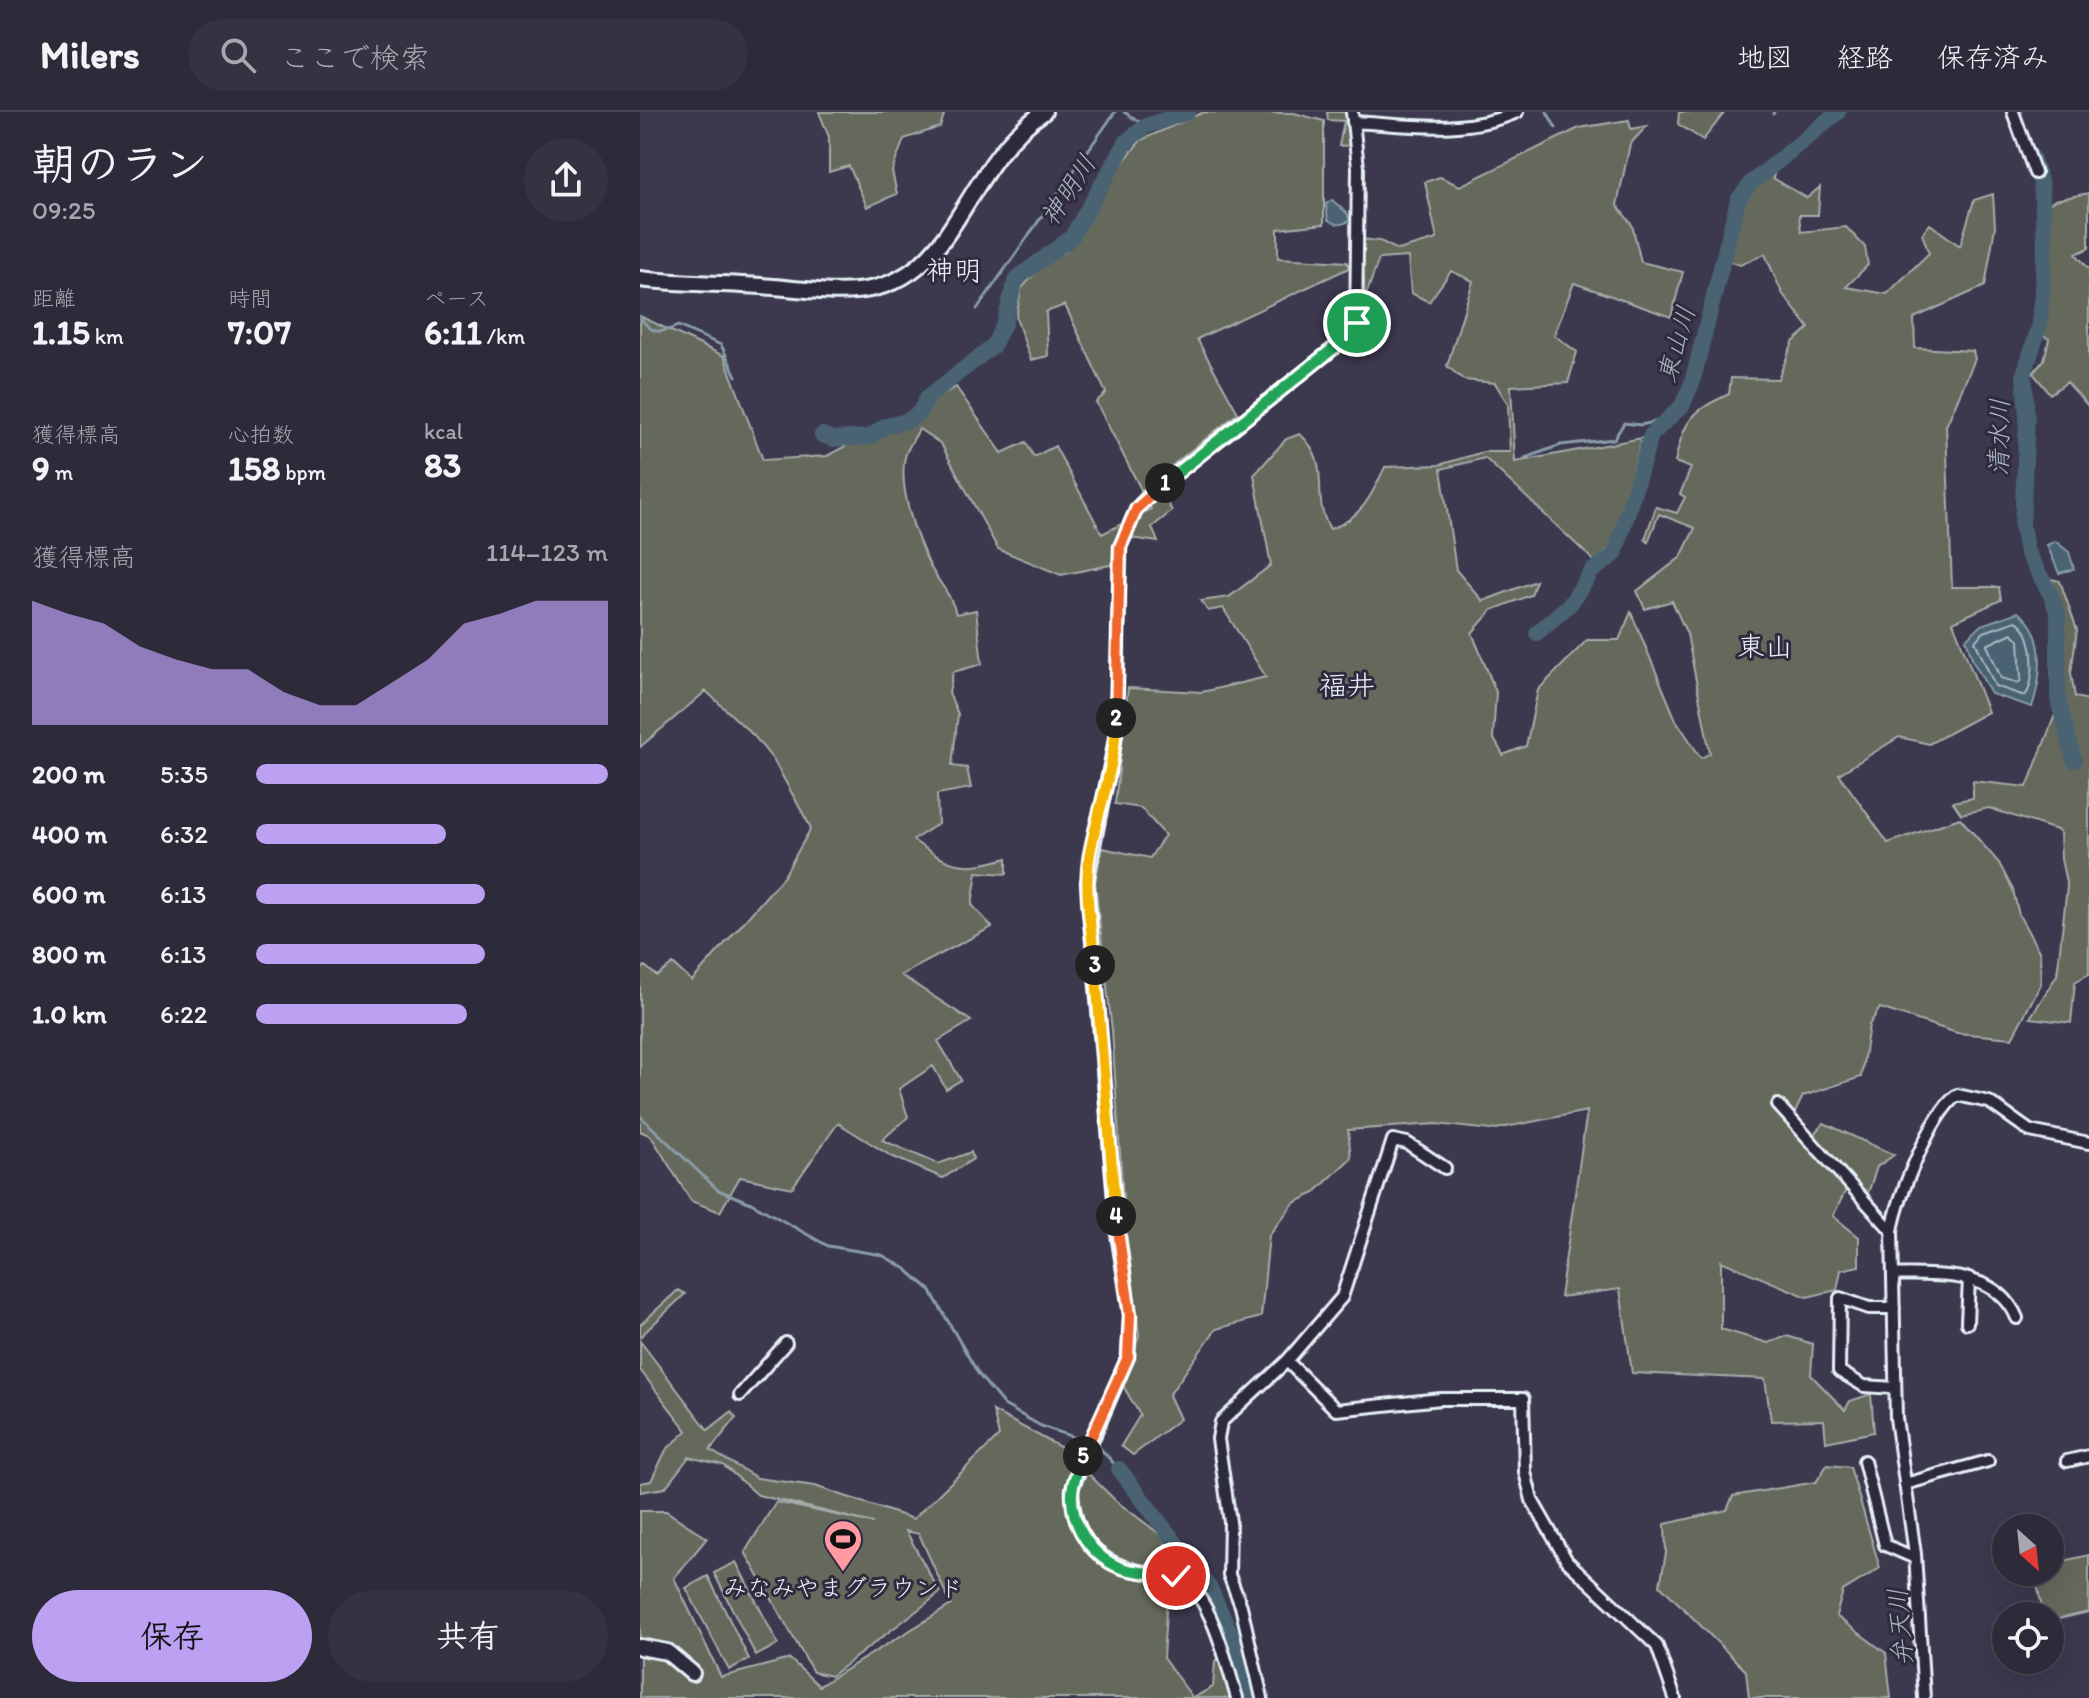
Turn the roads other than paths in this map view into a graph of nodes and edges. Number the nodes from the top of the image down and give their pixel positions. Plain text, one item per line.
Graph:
1 (1044, 112) edge
2 (1517, 112) edge
3 (2013, 112) edge
4 (1353, 117) edge
5 (2035, 173) dead end
6 (640, 279) edge
7 (1778, 1105) dead end
8 (2089, 1143) edge
9 (1445, 1168) dead end
10 (1892, 1231) junction
11 (1893, 1274) junction
12 (1969, 1278) junction
13 (1894, 1308) junction
14 (2017, 1318) dead end
15 (1967, 1323) dead end
16 (786, 1343) dead end
17 (1287, 1361) junction
18 (1895, 1388) junction
19 (740, 1395) dead end
20 (2089, 1456) edge
21 (1864, 1461) dead end
22 (1988, 1461) dead end
23 (2067, 1461) dead end
24 (1905, 1484) junction
25 (1915, 1558) junction
26 (640, 1647) edge
27 (692, 1673) dead end
28 (1237, 1698) edge
29 (1262, 1698) edge
30 (1675, 1698) edge
31 (1924, 1698) edge

1 - 6 street
2 - 4 street
3 - 5 street
4 - 28 street
7 - 10 street
8 - 10 street
9 - 17 street
10 - 11 street
11 - 12 street
11 - 13 street
12 - 14 street
12 - 15 street
13 - 18 street
13 - 18 street
16 - 19 street
17 - 29 street
17 - 30 street
18 - 24 street
20 - 23 street
21 - 25 street
22 - 24 street
24 - 25 street
25 - 31 street
26 - 27 street

